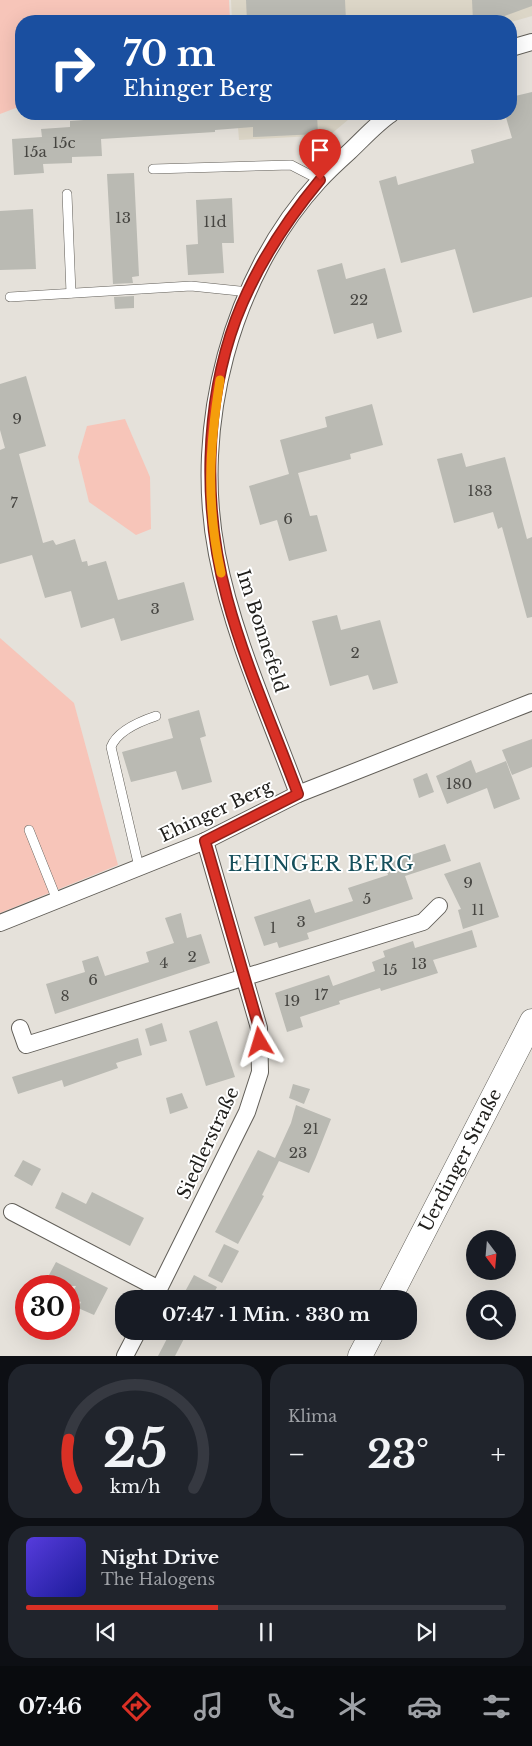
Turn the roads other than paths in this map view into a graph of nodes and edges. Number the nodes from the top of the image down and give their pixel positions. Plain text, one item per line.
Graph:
1 (532, 42) edge
2 (517, 46) edge
3 (385, 120) edge
4 (153, 169) dead end
5 (320, 180) junction
6 (67, 194) dead end
7 (249, 292) junction
8 (71, 293) junction
9 (10, 297) dead end
10 (532, 702) edge
11 (156, 716) dead end
12 (298, 794) junction
13 (29, 830) dead end
14 (205, 841) junction
15 (139, 867) junction
16 (57, 900) junction
17 (440, 906) dead end
18 (0, 923) edge
19 (245, 977) junction
20 (532, 1021) edge
21 (20, 1028) dead end
22 (12, 1212) dead end
23 (150, 1290) edge
24 (159, 1290) edge
25 (394, 1290) edge
26 (133, 1340) edge
27 (368, 1340) edge
28 (125, 1356) edge
29 (360, 1356) edge

1 - 2 street
3 - 5 street, Im Bonnefeld
4 - 5 lane
5 - 7 street, Im Bonnefeld
6 - 8 lane
7 - 8 lane
7 - 12 street, Im Bonnefeld
8 - 9 lane
10 - 12 street, Ehinger Berg
11 - 15 lane
12 - 14 street, Ehinger Berg
13 - 16 lane
14 - 15 street, Ehinger Berg
14 - 19 street, Siedlerstraße
15 - 16 street, Ehinger Berg
16 - 18 street, Ehinger Berg
17 - 19 street
19 - 21 street
19 - 24 street, Siedlerstraße
20 - 25 main road, Uerdinger Straße
22 - 23 street, Siedlerstraße
26 - 28 street
27 - 29 main road

